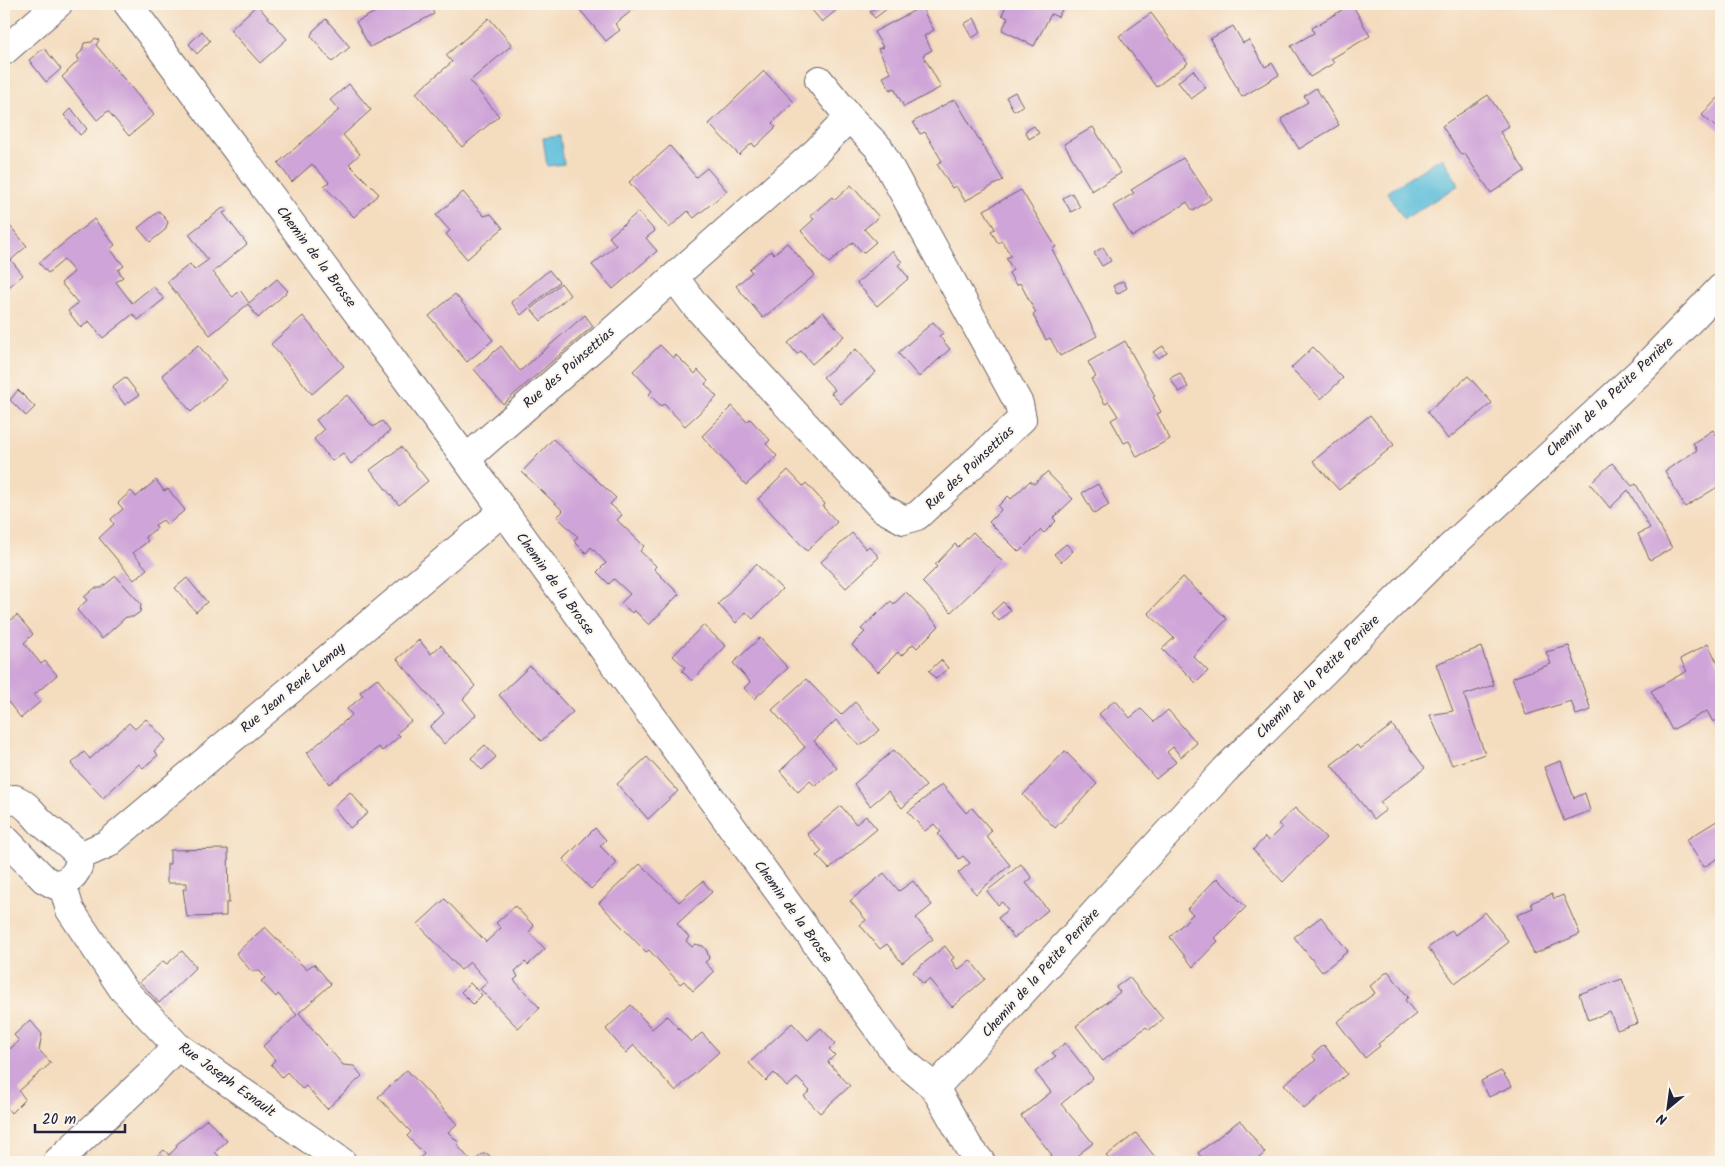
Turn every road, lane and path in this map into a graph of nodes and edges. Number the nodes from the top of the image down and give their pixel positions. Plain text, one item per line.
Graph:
1 (58, 4) edge
2 (128, 4) edge
3 (4, 51) edge
4 (819, 80) dead end
5 (849, 117) junction
6 (674, 277) junction
7 (1721, 288) edge
8 (466, 459) junction
9 (502, 512) junction
10 (5, 798) edge
11 (4, 838) edge
12 (80, 856) junction
13 (62, 883) junction
14 (177, 1046) junction
15 (935, 1088) junction
16 (58, 1162) edge
17 (342, 1162) edge
18 (982, 1162) edge

1 - 3 street
2 - 8 street, Chemin de la Brosse
4 - 5 street, Rue des Poinsettias
5 - 6 street, Rue des Poinsettias
5 - 6 street, Rue des Poinsettias
6 - 8 street, Rue des Poinsettias
7 - 15 street, Chemin de la Petite Perrière
8 - 9 street, Chemin de la Brosse
9 - 12 street, Rue Jean René Lemay
9 - 15 street, Chemin de la Brosse
10 - 12 street
11 - 13 street
12 - 13 street
13 - 14 street, Rue Joseph Esnault
14 - 16 street
14 - 17 street, Rue Joseph Esnault
15 - 18 street, Chemin de la Brosse

